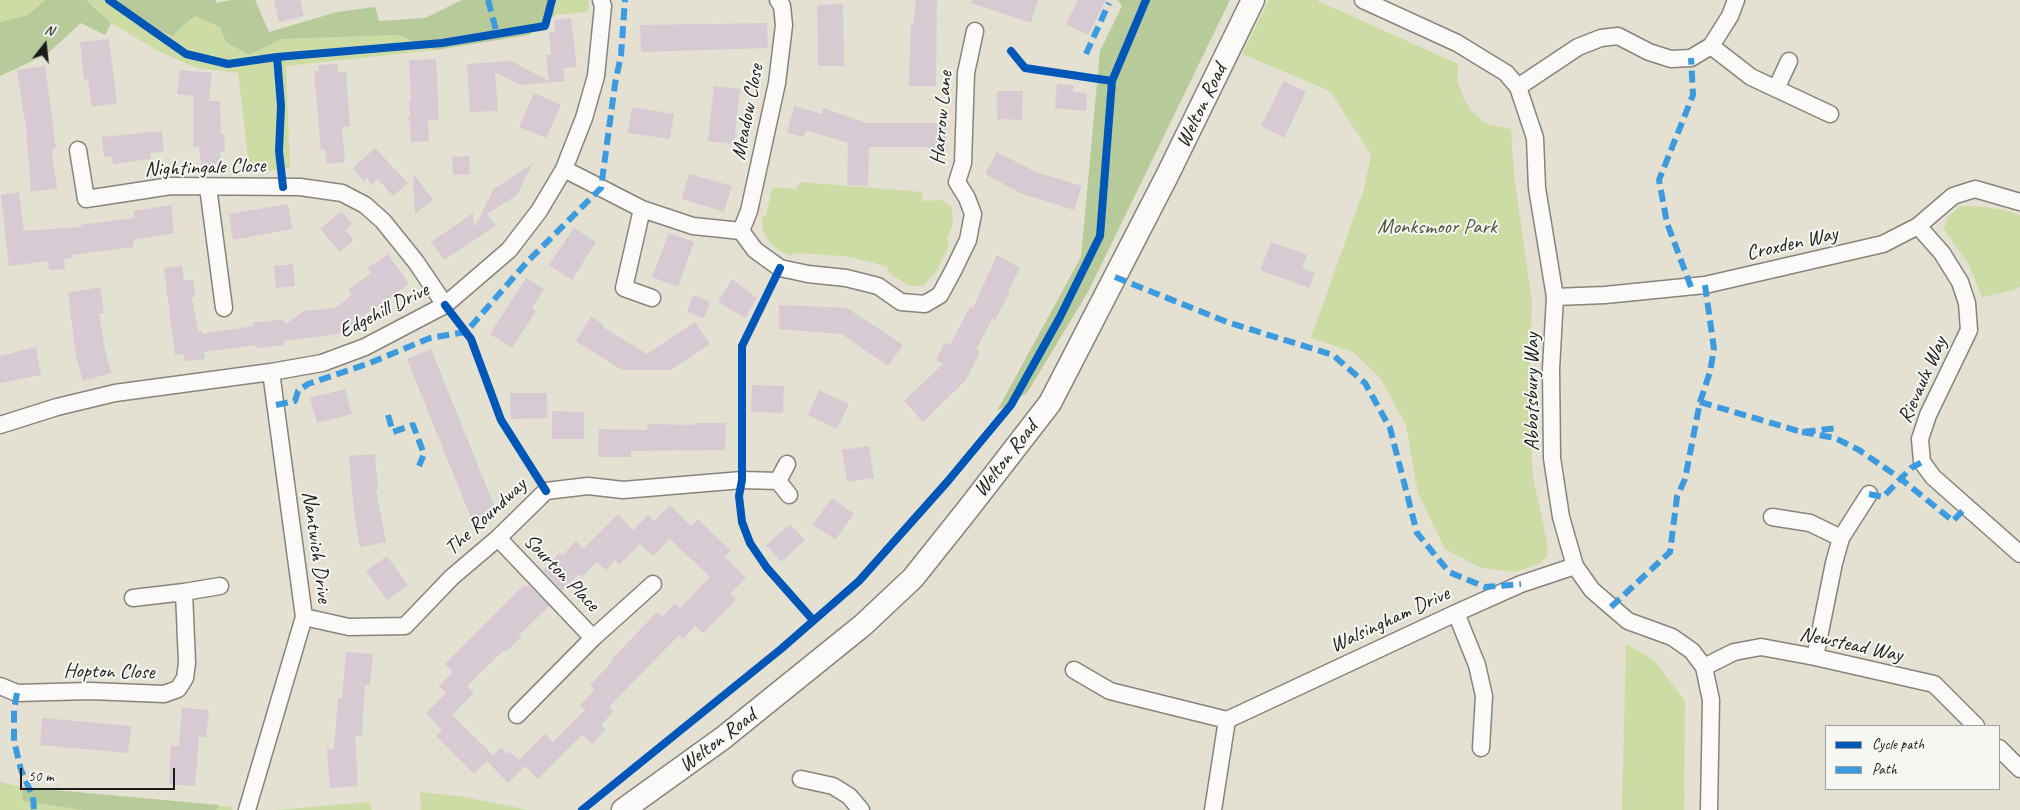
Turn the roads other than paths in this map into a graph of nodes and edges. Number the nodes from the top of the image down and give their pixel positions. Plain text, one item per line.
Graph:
1 (778, 0) edge
2 (1253, 0) edge
3 (1363, 0) edge
4 (1736, 0) edge
5 (603, 2) edge
6 (975, 31) dead end
7 (1711, 46) junction
8 (1789, 61) dead end
9 (1518, 87) junction
10 (1776, 89) junction
11 (1830, 114) dead end
12 (78, 150) dead end
13 (564, 169) junction
14 (208, 187) junction
15 (2018, 195) edge
16 (642, 209) junction
17 (1918, 226) junction
18 (741, 231) junction
19 (1555, 297) junction
20 (652, 298) dead end
21 (445, 305) junction
22 (224, 308) dead end
23 (271, 372) junction
24 (0, 425) edge
25 (787, 464) dead end
26 (778, 481) junction
27 (1868, 494) dead end
28 (789, 495) dead end
29 (1772, 517) dead end
30 (498, 538) junction
31 (1841, 538) junction
32 (2020, 554) edge
33 (1575, 566) junction
34 (653, 584) dead end
35 (220, 586) dead end
36 (184, 592) junction
37 (133, 598) dead end
38 (1456, 613) junction
39 (304, 617) junction
40 (593, 638) junction
41 (1815, 658) junction
42 (1704, 667) junction
43 (1074, 670) dead end
44 (0, 686) edge
45 (517, 715) dead end
46 (1227, 720) junction
47 (1975, 725) edge
48 (1481, 748) dead end
49 (2000, 749) edge
50 (2020, 769) edge
51 (801, 778) dead end
52 (246, 810) edge
53 (623, 810) edge
54 (861, 810) edge
55 (1213, 810) edge
56 (1709, 810) edge

1 - 18 street, Meadow Close
2 - 53 street, Welton Road
3 - 9 street, Abbotsbury Way
4 - 7 street
5 - 13 street, Edgehill Drive
6 - 18 street, Harrow Lane
7 - 9 street
7 - 10 street
8 - 10 street
9 - 19 street, Abbotsbury Way
10 - 11 street
12 - 14 street, Nightingale Close
13 - 16 street
13 - 21 street, Edgehill Drive
14 - 21 street, Nightingale Close
14 - 22 street
15 - 17 street, Croxden Way
16 - 18 street
16 - 20 street
17 - 19 street, Croxden Way
17 - 32 street, Rievaulx Way
19 - 33 street, Abbotsbury Way
21 - 23 street, Edgehill Drive
23 - 24 street, Edgehill Drive
23 - 39 street, Nantwich Drive
25 - 26 street
26 - 28 street
26 - 30 street, The Roundway
27 - 31 street
29 - 31 street
30 - 39 street, The Roundway
30 - 40 street, Sourton Place
31 - 41 street
33 - 38 street, Walsingham Drive
33 - 42 street, Abbotsbury Way
34 - 40 street, Sourton Place
35 - 36 street
36 - 37 street
36 - 44 street, Hopton Close
38 - 46 street, Walsingham Drive
38 - 48 street
39 - 52 street, Nantwich Drive
40 - 45 street, Sourton Place
41 - 42 street, Newstead Way
41 - 47 street, Newstead Way
42 - 56 street, Abbotsbury Way
43 - 46 street
46 - 55 street
49 - 50 street
51 - 54 street

